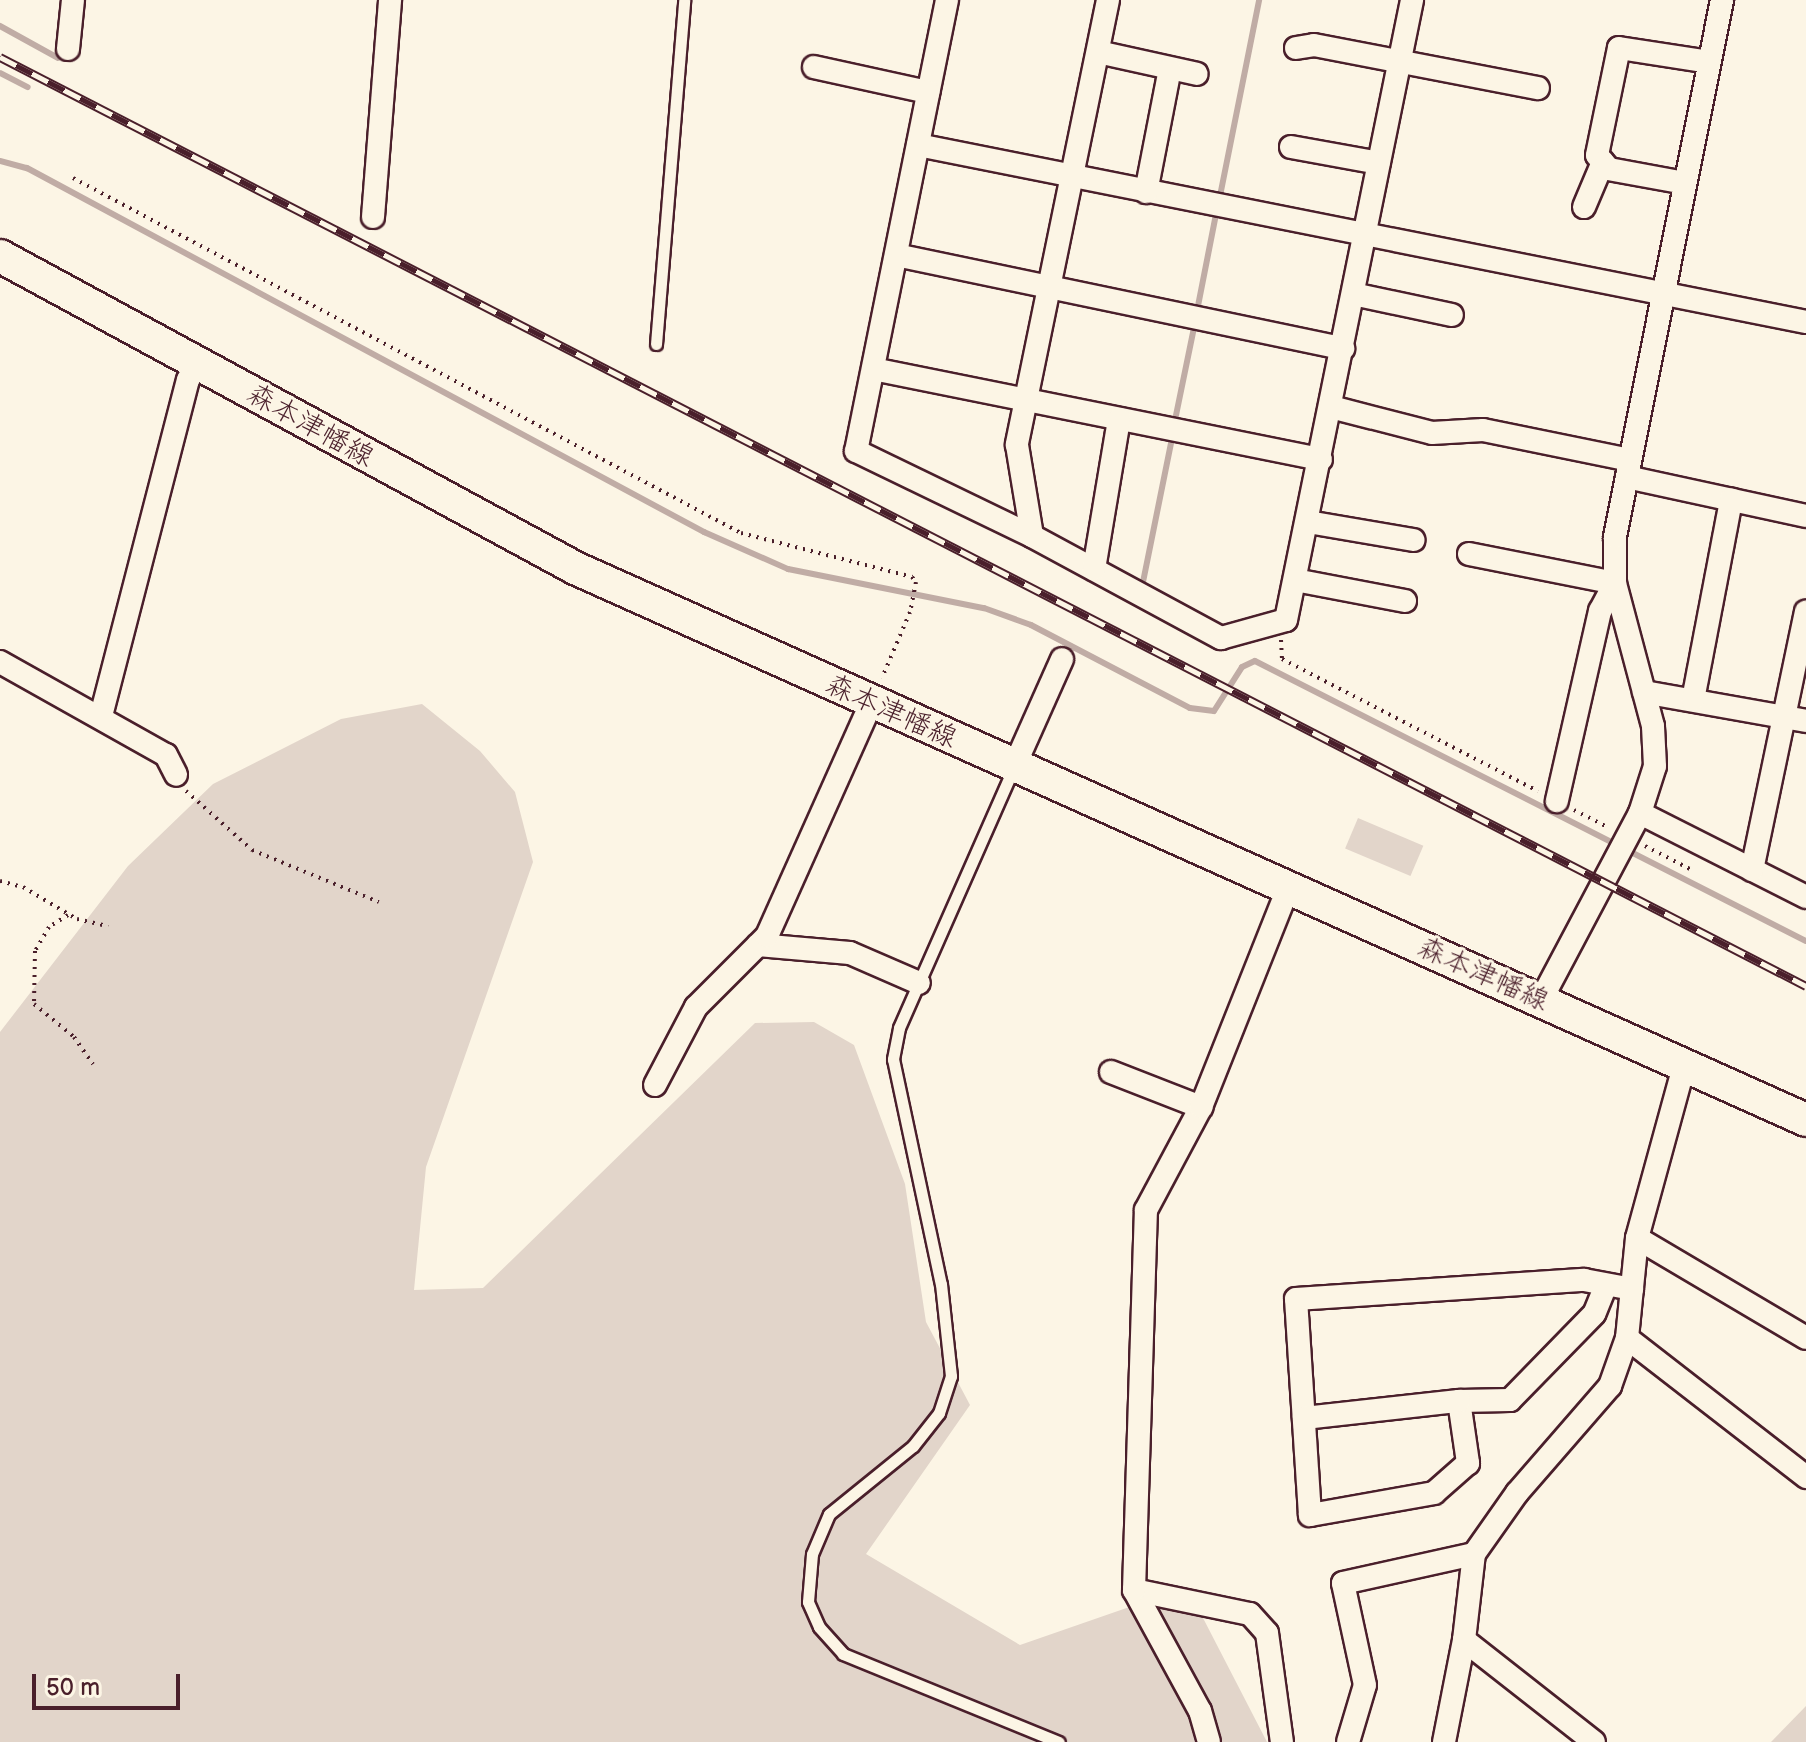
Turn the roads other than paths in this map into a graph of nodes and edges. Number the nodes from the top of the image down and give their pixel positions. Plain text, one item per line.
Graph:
1 (73, 0) edge
2 (390, 0) edge
3 (684, 0) edge
4 (947, 0) edge
5 (1108, 0) edge
6 (1412, 0) edge
7 (1722, 0) edge
8 (1296, 48) dead end
9 (68, 49) dead end
10 (1098, 52) junction
11 (1400, 61) junction
12 (1709, 62) junction
13 (814, 67) dead end
14 (1170, 69) junction
15 (1197, 74) dead end
16 (1538, 88) dead end
17 (928, 92) junction
18 (918, 145) junction
19 (1291, 147) dead end
20 (1603, 162) junction
21 (1379, 163) junction
22 (1071, 176) junction
23 (1685, 183) junction
24 (1146, 192) junction
25 (1584, 207) dead end
26 (373, 217) dead end
27 (1365, 233) junction
28 (896, 255) junction
29 (0, 256) edge
30 (1049, 288) junction
31 (1663, 291) junction
32 (1353, 294) junction
33 (1452, 315) dead end
34 (1806, 322) edge
35 (656, 344) dead end
36 (1343, 348) junction
37 (197, 364) junction
38 (873, 369) junction
39 (1026, 400) junction
40 (1331, 407) junction
41 (1119, 419) junction
42 (1321, 459) junction
43 (1629, 469) junction
44 (1731, 500) junction
45 (1806, 516) edge
46 (1308, 522) junction
47 (1032, 536) junction
48 (1413, 540) dead end
49 (1469, 554) dead end
50 (1094, 569) junction
51 (1295, 580) junction
52 (1615, 583) junction
53 (1405, 601) dead end
54 (1806, 612) edge
55 (1062, 659) dead end
56 (0, 662) edge
57 (1644, 692) junction
58 (1693, 700) junction
59 (871, 703) junction
60 (101, 716) junction
61 (1795, 719) edge
62 (1014, 767) junction
63 (176, 775) road end
64 (1557, 801) road end
65 (1640, 813) junction
66 (1752, 870) junction
67 (1288, 888) junction
68 (1806, 897) edge
69 (758, 945) junction
70 (919, 983) junction
71 (1541, 1000) junction
72 (1684, 1066) junction
73 (1111, 1072) dead end
74 (655, 1085) dead end
75 (1201, 1107) junction
76 (1806, 1120) edge
77 (1637, 1238) junction
78 (1606, 1285) junction
79 (1632, 1289) junction
80 (1627, 1338) junction
81 (1806, 1338) edge
82 (1459, 1401) junction
83 (1304, 1418) junction
84 (1806, 1477) edge
85 (1474, 1554) junction
86 (1134, 1590) junction
87 (1464, 1640) junction
88 (1572, 1734) edge
89 (1059, 1742) edge
90 (1209, 1742) edge
91 (1282, 1742) edge
92 (1348, 1742) edge
93 (1444, 1742) edge
94 (1594, 1742) edge

1 - 9 street
2 - 26 street
3 - 35 lane
4 - 17 street
5 - 10 street
6 - 11 street
7 - 12 street
8 - 11 street
10 - 14 street
10 - 22 street
11 - 16 street
11 - 21 street
12 - 20 street
12 - 23 street
13 - 17 street
14 - 15 street
14 - 24 street
17 - 18 street
18 - 22 street
18 - 28 street
19 - 21 street
20 - 23 street
20 - 25 street
21 - 27 street
22 - 24 street
22 - 30 street
23 - 31 street
24 - 27 street
27 - 31 street
27 - 32 street
28 - 30 street
28 - 38 street
29 - 37 main road, 森本津幡線
30 - 36 street
30 - 39 street
31 - 34 street
31 - 43 street
32 - 33 street
32 - 36 street
36 - 40 street
37 - 59 main road, 森本津幡線
37 - 60 street
38 - 39 street
38 - 47 street
39 - 41 street
39 - 47 street
40 - 42 street
40 - 43 street
41 - 42 street
41 - 50 street
42 - 46 street
43 - 44 street
43 - 52 street
44 - 45 street
44 - 58 street
46 - 48 street
46 - 51 street
47 - 50 street
49 - 52 street
50 - 51 street
51 - 53 street
52 - 57 street
52 - 64 street
54 - 61 street
55 - 62 street
56 - 60 street
57 - 58 street
57 - 65 street
58 - 61 street
59 - 62 main road, 森本津幡線
59 - 69 street
60 - 63 street
61 - 66 street
62 - 67 main road, 森本津幡線
62 - 70 lane
65 - 66 street
65 - 71 street
66 - 68 street
67 - 71 main road, 森本津幡線
67 - 75 street
69 - 70 street
69 - 74 street
70 - 89 lane
71 - 72 main road, 森本津幡線
72 - 76 main road, 森本津幡線
72 - 77 street
73 - 75 street
75 - 86 street
77 - 79 street
77 - 81 street
78 - 79 street
78 - 82 street
78 - 83 street
79 - 80 street
80 - 84 street
80 - 85 street
82 - 83 street
82 - 83 street
85 - 87 street
85 - 92 street
86 - 90 street
86 - 91 street
87 - 88 street
87 - 93 street
88 - 94 street

